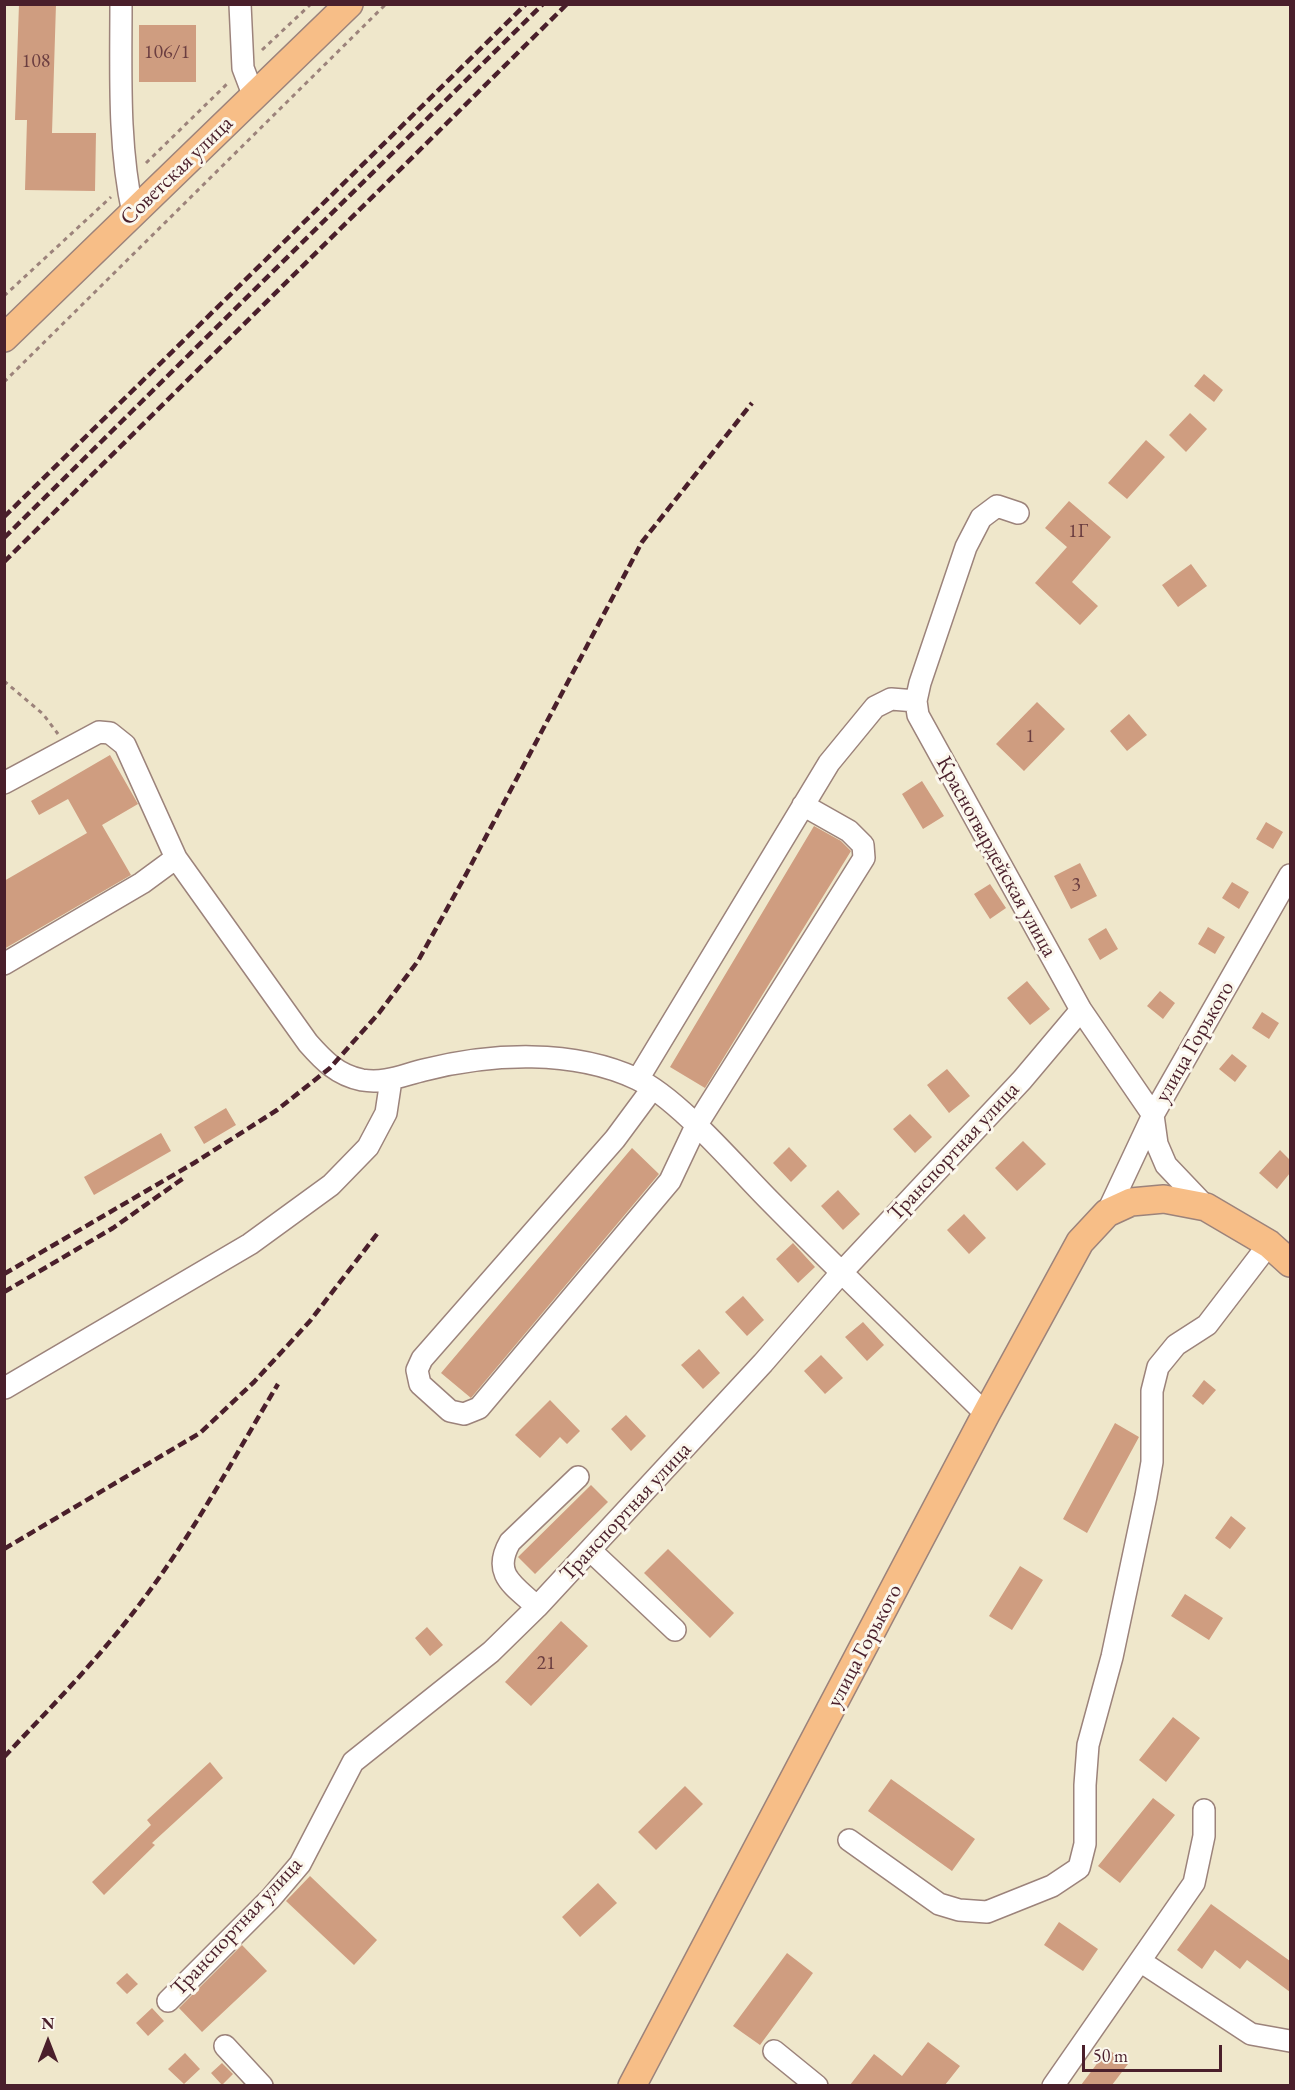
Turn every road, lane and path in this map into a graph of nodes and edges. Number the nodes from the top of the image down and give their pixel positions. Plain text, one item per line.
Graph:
1 (121, 4) edge
2 (240, 4) edge
3 (311, 4) edge
4 (349, 4) edge
5 (386, 4) edge
6 (243, 68) junction
7 (254, 98) junction
8 (126, 182) junction
9 (133, 213) junction
10 (4, 296) edge
11 (9, 327) edge
12 (4, 382) edge
13 (1018, 513) dead end
14 (4, 681) edge
15 (916, 700) junction
16 (69, 747) junction
17 (4, 783) edge
18 (803, 805) junction
19 (176, 858) junction
20 (1290, 875) edge
21 (4, 964) edge
22 (1081, 1010) junction
23 (391, 1080) junction
24 (645, 1084) junction
25 (1153, 1115) junction
26 (696, 1126) junction
27 (1206, 1207) junction
28 (1107, 1213) junction
29 (1269, 1244) junction
30 (1290, 1263) edge
31 (841, 1273) junction
32 (5, 1388) edge
33 (986, 1414) junction
34 (578, 1477) dead end
35 (591, 1551) junction
36 (537, 1607) junction
37 (675, 1630) dead end
38 (1204, 1810) dead end
39 (849, 1840) dead end
40 (1140, 1961) junction
41 (168, 2001) dead end
42 (1290, 2041) edge
43 (225, 2046) dead end
44 (774, 2051) dead end
45 (262, 2085) edge
46 (632, 2085) edge
47 (817, 2085) edge
48 (1053, 2085) edge

1 - 8 lane
2 - 6 lane
3 - 6 path
4 - 7 main road, Советская улица
5 - 12 path
6 - 7 lane
6 - 8 path
7 - 9 main road, Советская улица
8 - 9 lane
8 - 10 path
9 - 11 main road, Советская улица
13 - 15 lane
14 - 16 path
15 - 18 lane
15 - 22 lane, Красногвардейская улица
16 - 17 lane
16 - 19 lane
18 - 24 lane
18 - 26 lane
19 - 21 lane
19 - 23 lane
20 - 25 lane, улица Горького
22 - 25 lane, Красногвардейская улица
22 - 31 lane, Транспортная улица
23 - 24 lane
23 - 32 lane
24 - 26 lane
24 - 26 lane
25 - 27 lane, Красногвардейская улица
25 - 28 lane, улица Горького
26 - 31 lane
27 - 28 main road, улица Горького
27 - 29 main road, улица Горького
28 - 33 main road, улица Горького
29 - 30 main road
29 - 39 lane
31 - 33 lane
31 - 35 lane, Транспортная улица
33 - 46 main road, улица Горького
34 - 36 lane
35 - 36 lane, Транспортная улица
35 - 37 lane
36 - 41 lane, Транспортная улица
38 - 40 lane
40 - 42 lane
40 - 48 lane
43 - 45 lane
44 - 47 lane

